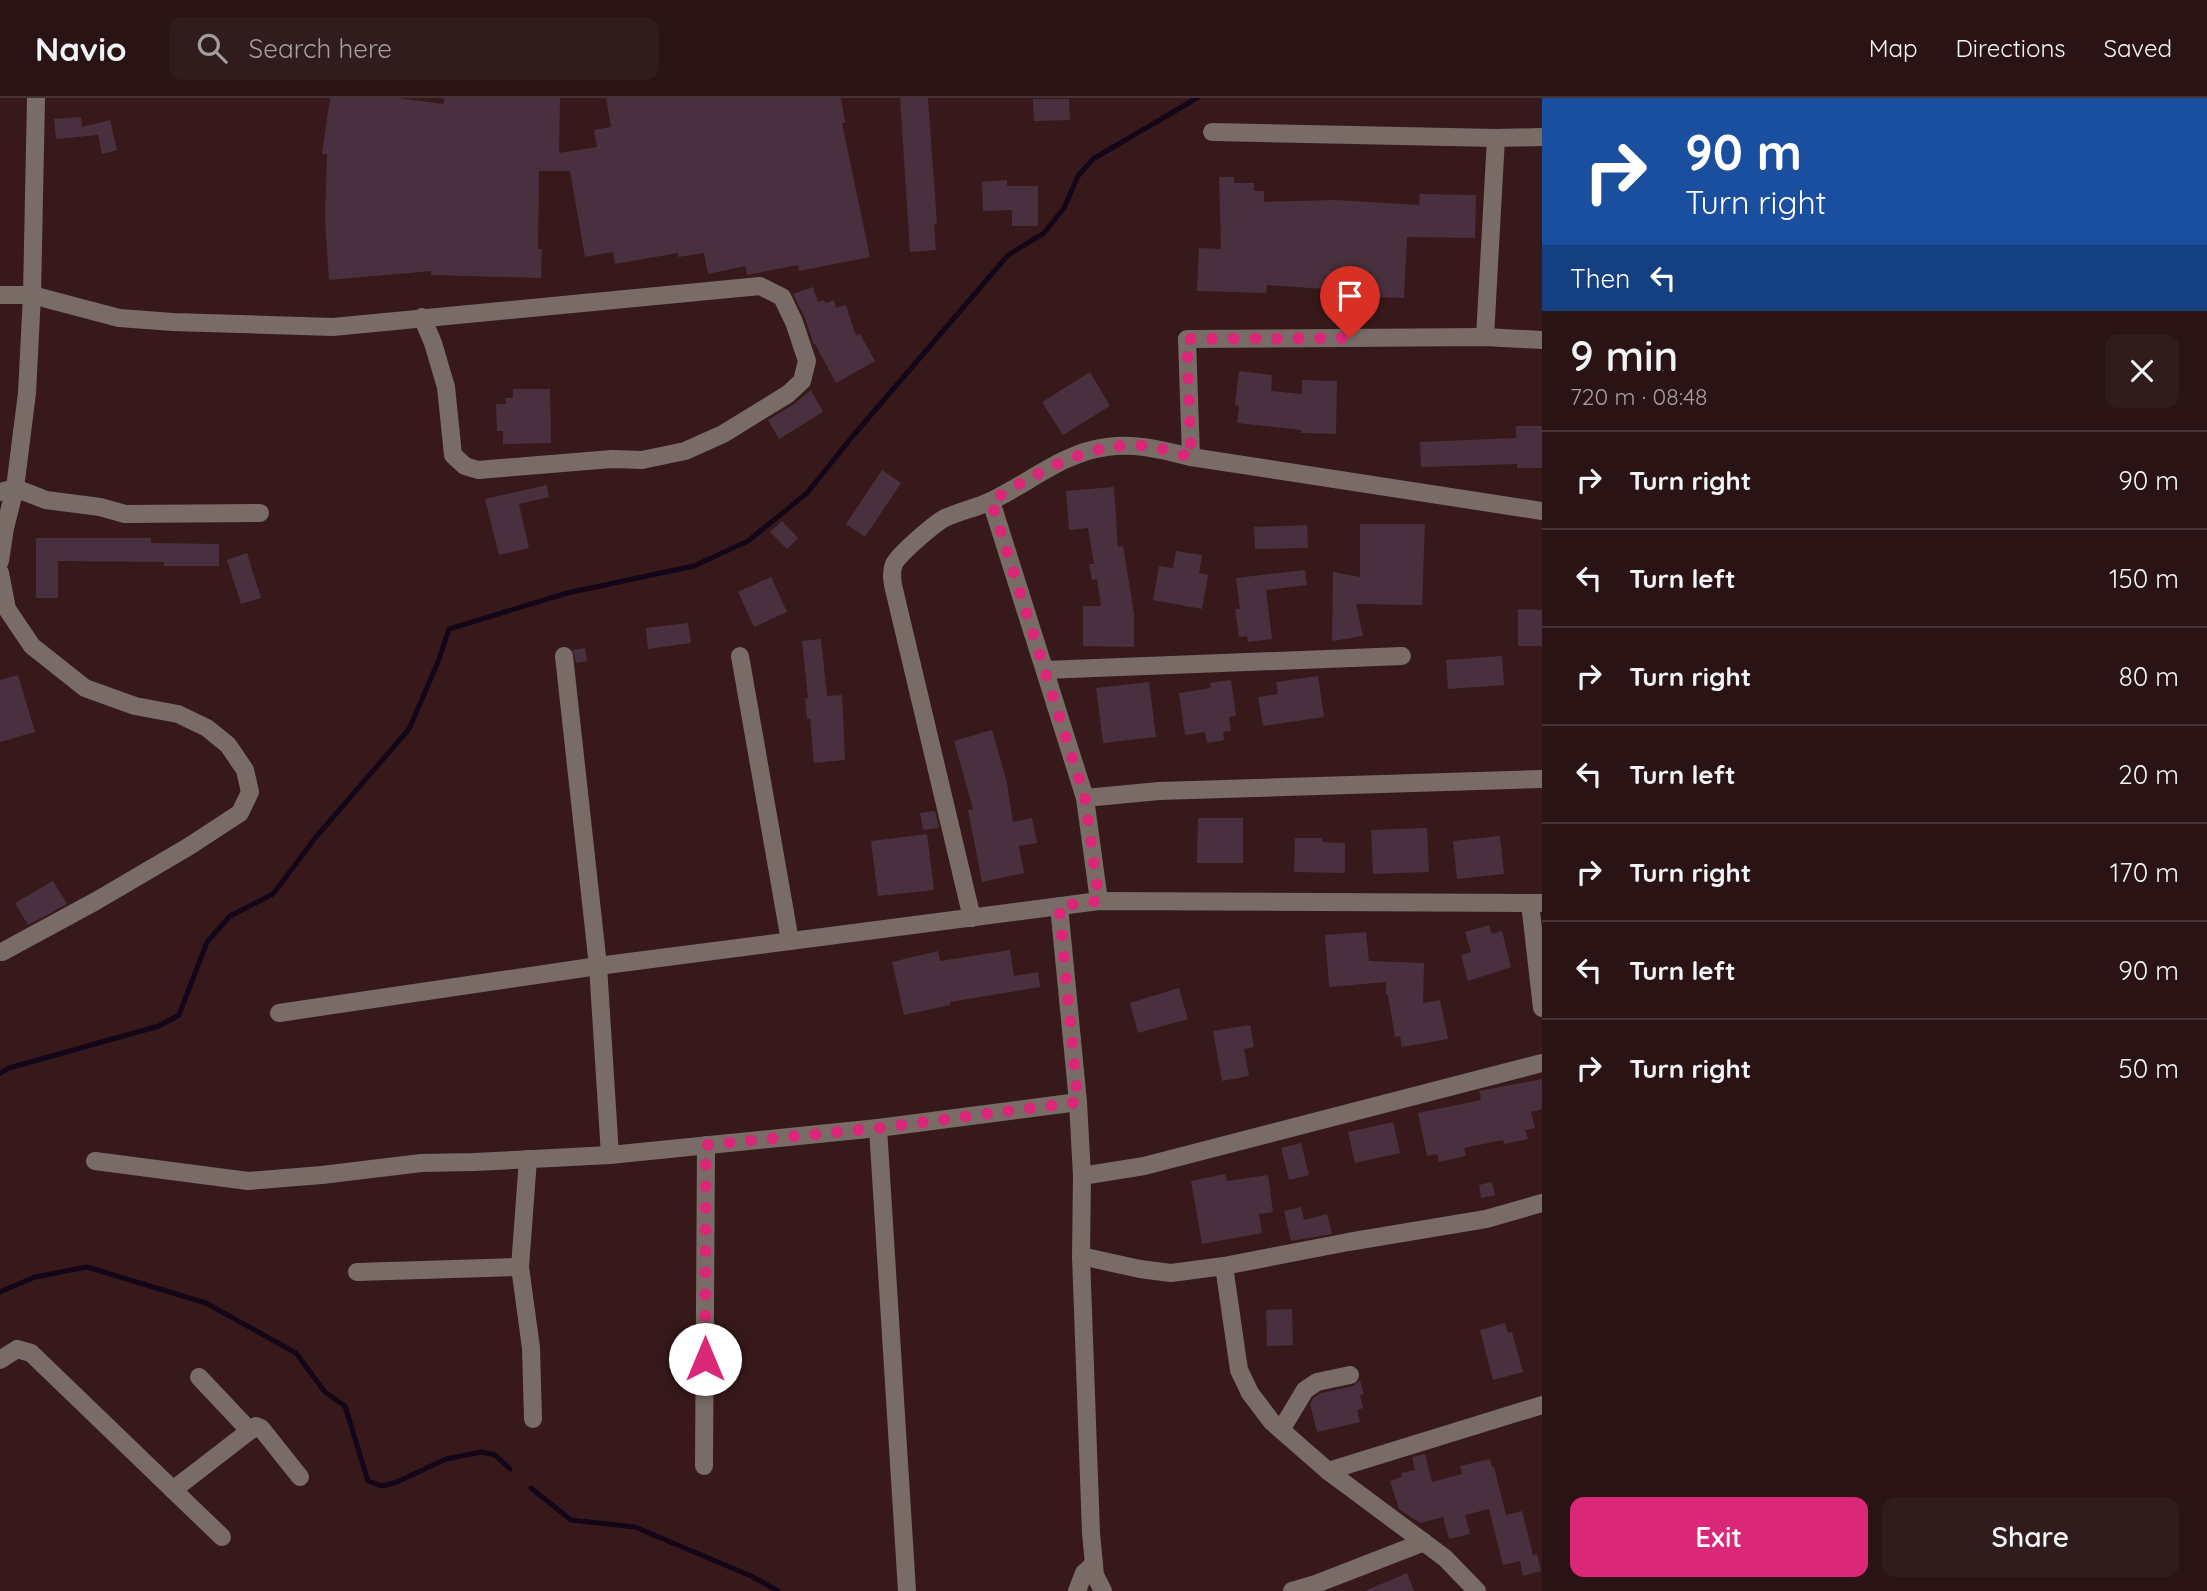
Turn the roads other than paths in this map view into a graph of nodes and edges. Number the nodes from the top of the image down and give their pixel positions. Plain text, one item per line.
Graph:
1 (36, 98) edge
2 (1212, 132) dead end
3 (1542, 137) edge
4 (1496, 138) junction
5 (0, 295) edge
6 (33, 295) junction
7 (422, 317) junction
8 (1485, 337) junction
9 (1542, 340) edge
10 (1191, 457) junction
11 (8, 490) edge
12 (991, 501) junction
13 (1542, 511) edge
14 (260, 513) dead end
15 (0, 561) edge
16 (0, 573) edge
17 (564, 656) dead end
18 (740, 656) dead end
19 (1402, 656) dead end
20 (1045, 670) junction
21 (1542, 779) edge
22 (1085, 798) junction
23 (1099, 901) junction
24 (1536, 903) edge
25 (1059, 906) junction
26 (972, 918) junction
27 (790, 942) junction
28 (2, 952) dead end
29 (598, 967) junction
30 (1542, 1008) edge
31 (279, 1013) dead end
32 (1542, 1063) edge
33 (1078, 1102) junction
34 (878, 1128) junction
35 (706, 1145) junction
36 (610, 1155) junction
37 (528, 1159) junction
38 (95, 1161) dead end
39 (1083, 1176) junction
40 (1542, 1203) edge
41 (1081, 1256) junction
42 (1224, 1266) junction
43 (520, 1267) junction
44 (357, 1272) dead end
45 (0, 1360) edge
46 (1350, 1375) dead end
47 (199, 1377) dead end
48 (1542, 1405) edge
49 (533, 1419) dead end
50 (249, 1430) junction
51 (1281, 1430) junction
52 (704, 1466) dead end
53 (1328, 1471) junction
54 (300, 1477) dead end
55 (173, 1490) junction
56 (222, 1537) dead end
57 (1424, 1542) junction
58 (1094, 1564) junction
59 (907, 1591) edge
60 (1077, 1591) edge
61 (1103, 1591) edge
62 (1292, 1591) edge
63 (1477, 1591) edge

1 - 6 street
2 - 4 street
3 - 4 street
4 - 8 street
5 - 6 street
6 - 7 street
6 - 11 street
7 - 7 street
8 - 9 street
8 - 10 street
10 - 12 street
10 - 13 street
11 - 14 street
11 - 15 street
12 - 20 street
12 - 26 street
16 - 28 street
17 - 29 street
18 - 27 street
19 - 20 street
20 - 22 street
21 - 22 street
22 - 23 street
23 - 24 street
23 - 25 street
24 - 30 street
25 - 26 street
25 - 33 street
26 - 27 street
27 - 29 street
29 - 31 street
29 - 36 street
32 - 39 street
33 - 34 street
33 - 39 street
34 - 35 street
34 - 59 street
35 - 36 street
35 - 52 street
36 - 37 street
37 - 38 street
37 - 43 street
39 - 41 street
40 - 42 street
41 - 42 street
41 - 58 street
42 - 51 street
43 - 44 street
43 - 49 street
45 - 55 street
46 - 51 street
47 - 50 street
48 - 53 street
50 - 54 street
50 - 55 street
51 - 53 street
53 - 57 street
55 - 56 street
57 - 62 street
57 - 63 street
58 - 60 street
58 - 61 street

